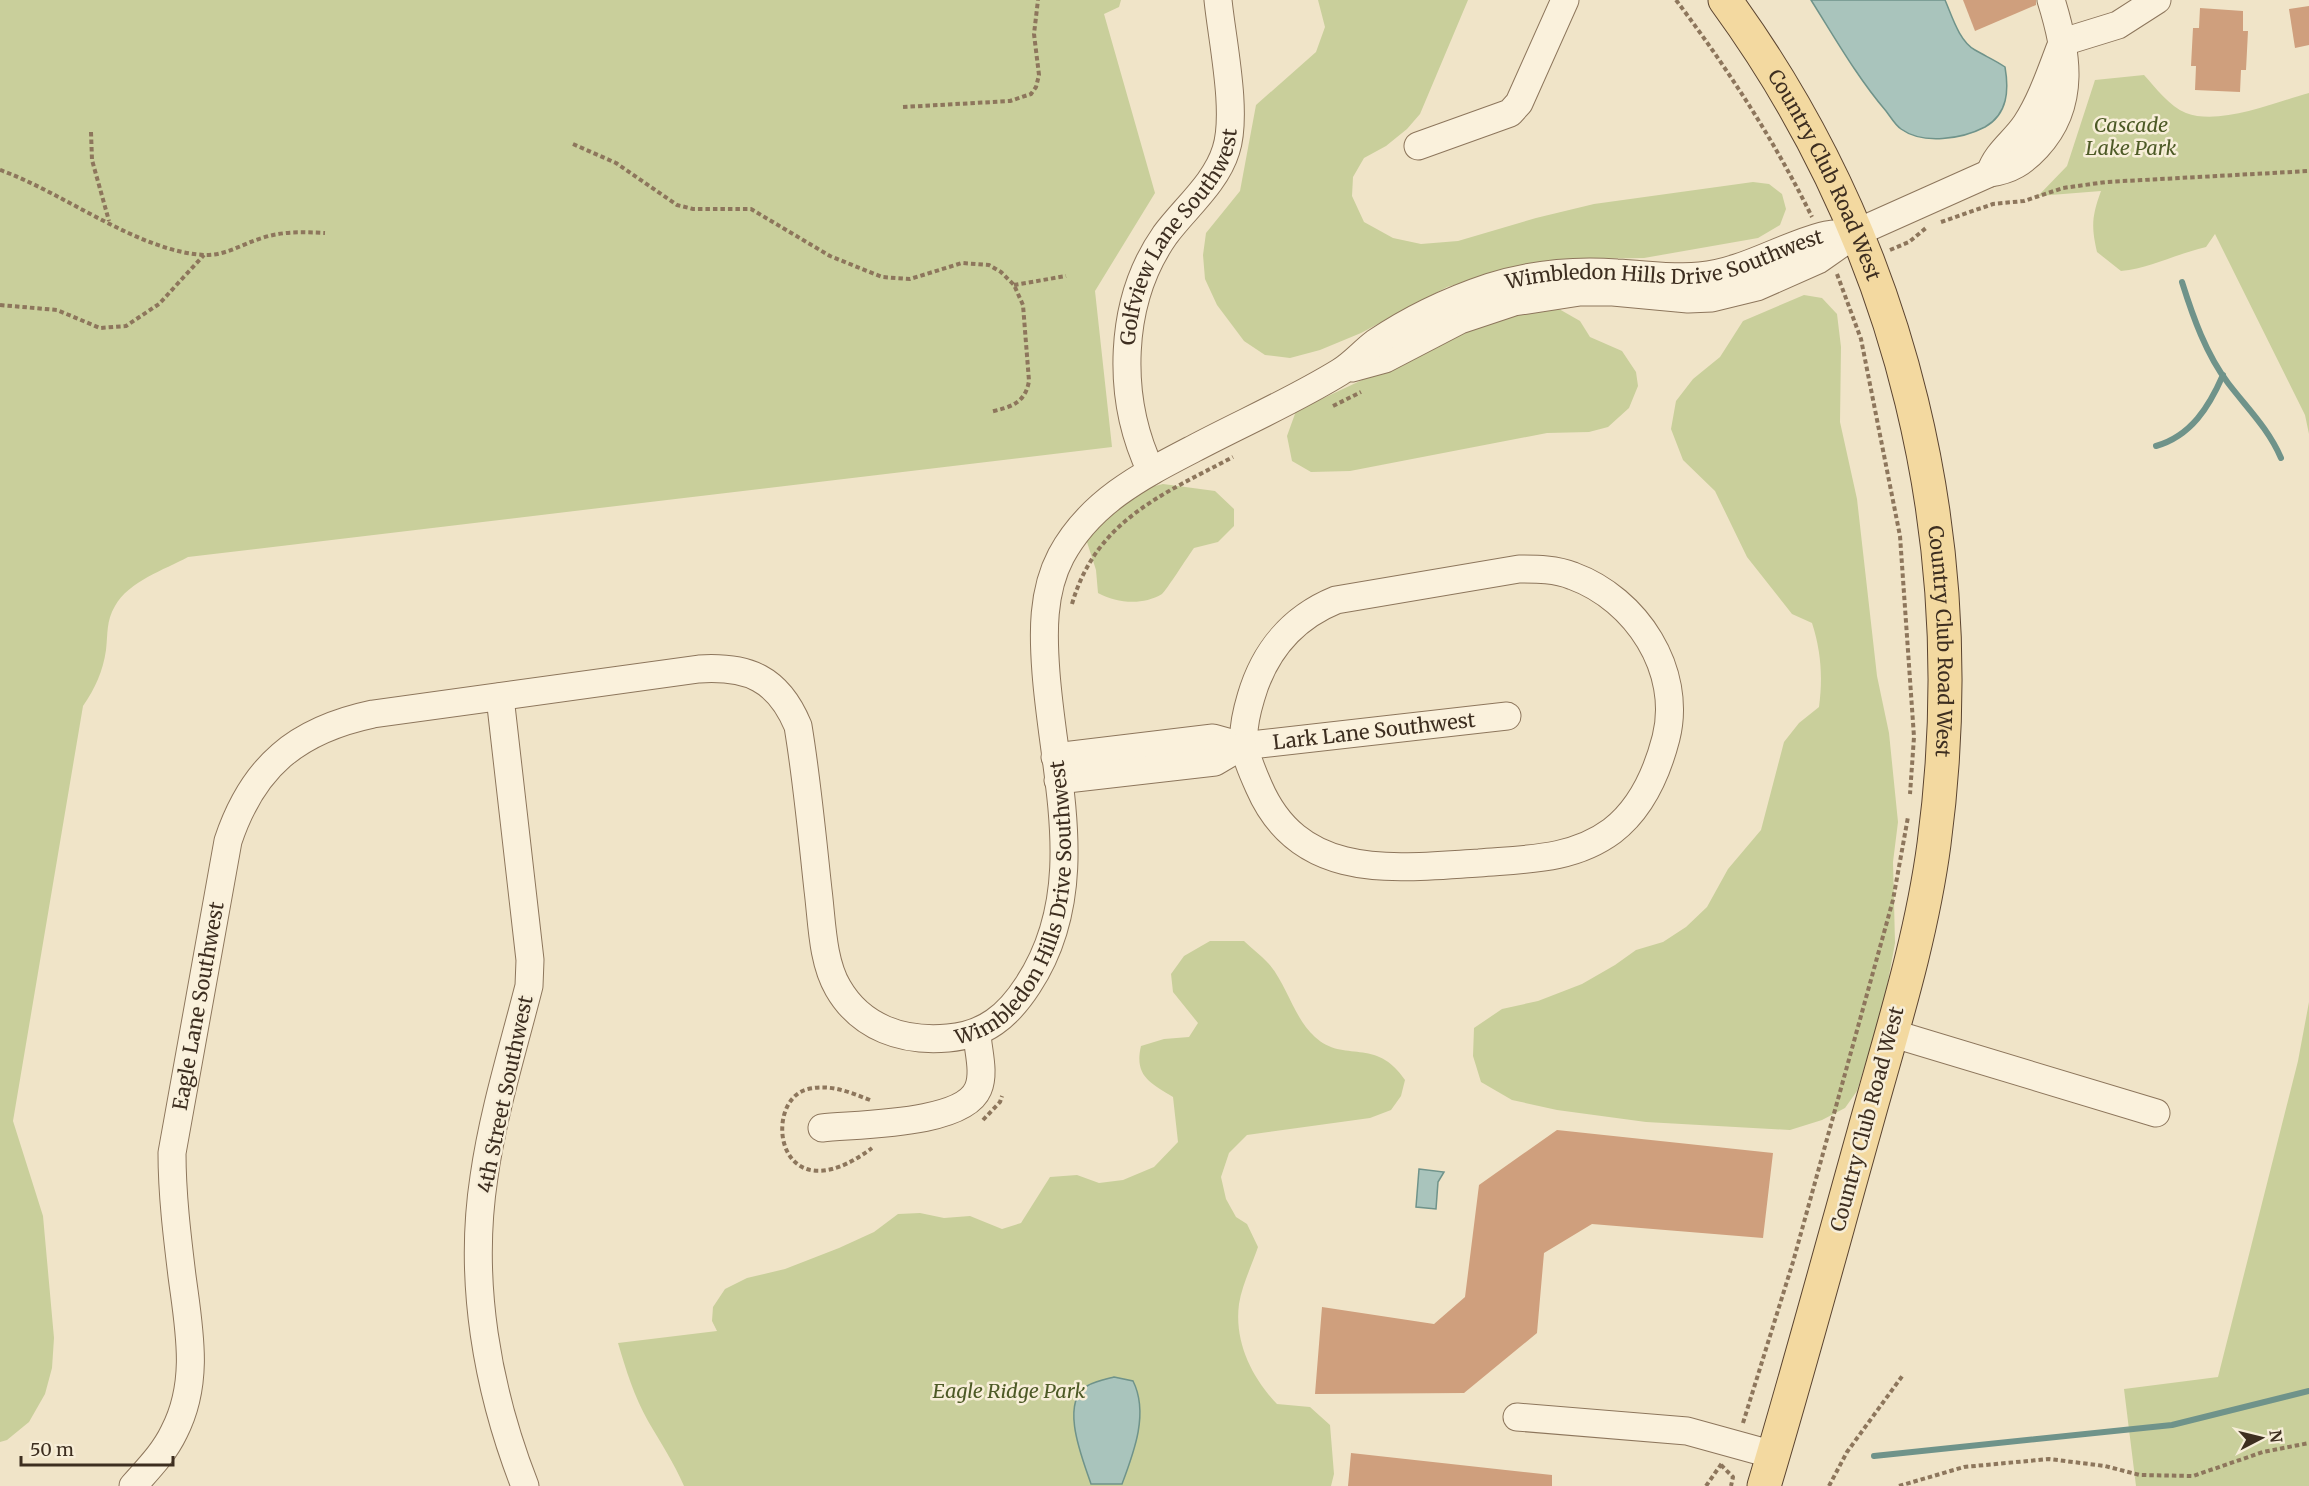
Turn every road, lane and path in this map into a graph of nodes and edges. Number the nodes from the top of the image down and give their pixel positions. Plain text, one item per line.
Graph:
1 (1038, 0) edge
2 (1218, 0) edge
3 (1565, 0) edge
4 (1676, 0) edge
5 (1725, 0) edge
6 (2051, 0) edge
7 (2157, 0) edge
8 (2063, 42) junction
9 (903, 107) dead end
10 (91, 132) dead end
11 (573, 144) dead end
12 (1418, 146) dead end
13 (0, 170) edge
14 (2309, 171) edge
15 (1809, 211) dead end
16 (109, 222) junction
17 (1938, 223) dead end
18 (1929, 225) dead end
19 (325, 233) dead end
20 (1863, 246) junction
21 (205, 255) junction
22 (1836, 272) junction
23 (1066, 276) dead end
24 (1827, 277) dead end
25 (1014, 285) junction
26 (0, 306) edge
27 (1362, 391) dead end
28 (1331, 407) dead end
29 (990, 412) dead end
30 (1239, 454) dead end
31 (1151, 471) junction
32 (1070, 615) dead end
33 (500, 697) junction
34 (1507, 716) dead end
35 (1242, 746) junction
36 (1057, 769) junction
37 (1909, 804) dead end
38 (1908, 816) dead end
39 (1891, 1033) junction
40 (977, 1034) junction
41 (2156, 1113) dead end
42 (822, 1128) dead end
43 (1903, 1375) dead end
44 (1518, 1417) dead end
45 (2309, 1443) edge
46 (1729, 1454) junction
47 (1774, 1455) junction
48 (133, 1486) edge
49 (525, 1486) edge
50 (1731, 1486) edge
51 (1764, 1486) edge
52 (1829, 1486) edge
53 (1899, 1486) edge

1 - 9 path
2 - 31 street, Golfview Lane Southwest
3 - 12 street
4 - 15 path
5 - 20 main road, Country Club Road West
6 - 8 street
7 - 8 street
8 - 20 street, Wimbledon Hills Drive Southwest
10 - 16 path
11 - 25 path
13 - 16 path
14 - 17 path
16 - 21 path
18 - 20 path
19 - 21 path
20 - 22 path
20 - 31 street, Wimbledon Hills Drive Southwest
20 - 39 main road, Country Club Road West
21 - 26 path
22 - 24 path
22 - 37 path
23 - 25 path
25 - 29 path
27 - 28 path
30 - 32 path
31 - 36 street, Wimbledon Hills Drive Southwest
33 - 40 street, Wimbledon Hills Drive Southwest
33 - 48 street, Eagle Lane Southwest
33 - 49 street, 4th Street Southwest
34 - 35 street, Lark Lane Southwest
35 - 35 street
35 - 36 street, Lark Lane Southwest
36 - 40 street, Wimbledon Hills Drive Southwest
38 - 46 path
39 - 41 street
39 - 47 main road, Country Club Road West
40 - 42 street
43 - 52 path
44 - 46 street
45 - 53 path
46 - 47 street
46 - 50 path
47 - 51 main road, Country Club Road West

